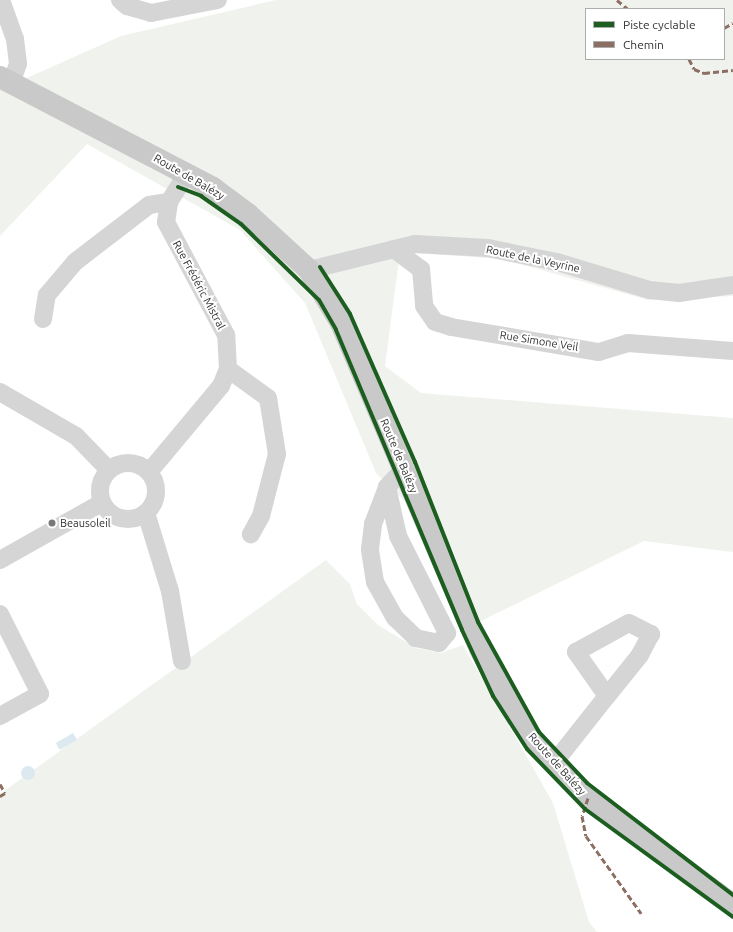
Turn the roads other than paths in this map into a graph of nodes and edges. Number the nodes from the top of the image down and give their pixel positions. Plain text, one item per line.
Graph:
1 (2, 0) edge
2 (120, 0) edge
3 (218, 0) edge
4 (6, 80) edge
5 (187, 173) junction
6 (169, 202) junction
7 (394, 249) junction
8 (309, 270) junction
9 (733, 285) edge
10 (44, 319) dead end
11 (733, 351) edge
12 (228, 369) junction
13 (0, 392) edge
14 (405, 468) junction
15 (109, 470) junction
16 (149, 472) junction
17 (387, 486) junction
18 (102, 503) junction
19 (146, 513) junction
20 (251, 534) dead end
21 (0, 560) edge
22 (0, 614) edge
23 (182, 661) dead end
24 (608, 696) dead end
25 (0, 716) edge
26 (554, 763) junction
27 (733, 905) edge

1 - 4 street
2 - 3 street
4 - 5 main road, Route de Balézy
5 - 6 street, Rue Frédéric Mistral
5 - 8 main road, Route de Balézy
6 - 10 street
6 - 12 street, Rue Frédéric Mistral
7 - 8 street, Route de la Veyrine
7 - 9 street, Route de la Veyrine
7 - 11 street, Rue Simone Veil
8 - 14 main road, Route de Balézy
12 - 16 street, Rue Frédéric Mistral
12 - 20 street
13 - 15 street
14 - 17 street
14 - 26 main road, Route de Balézy
15 - 16 street
15 - 18 street
16 - 19 street
17 - 17 street
18 - 19 street
18 - 21 street
19 - 23 street
22 - 25 street
24 - 26 street
26 - 27 main road, Route de Balézy

